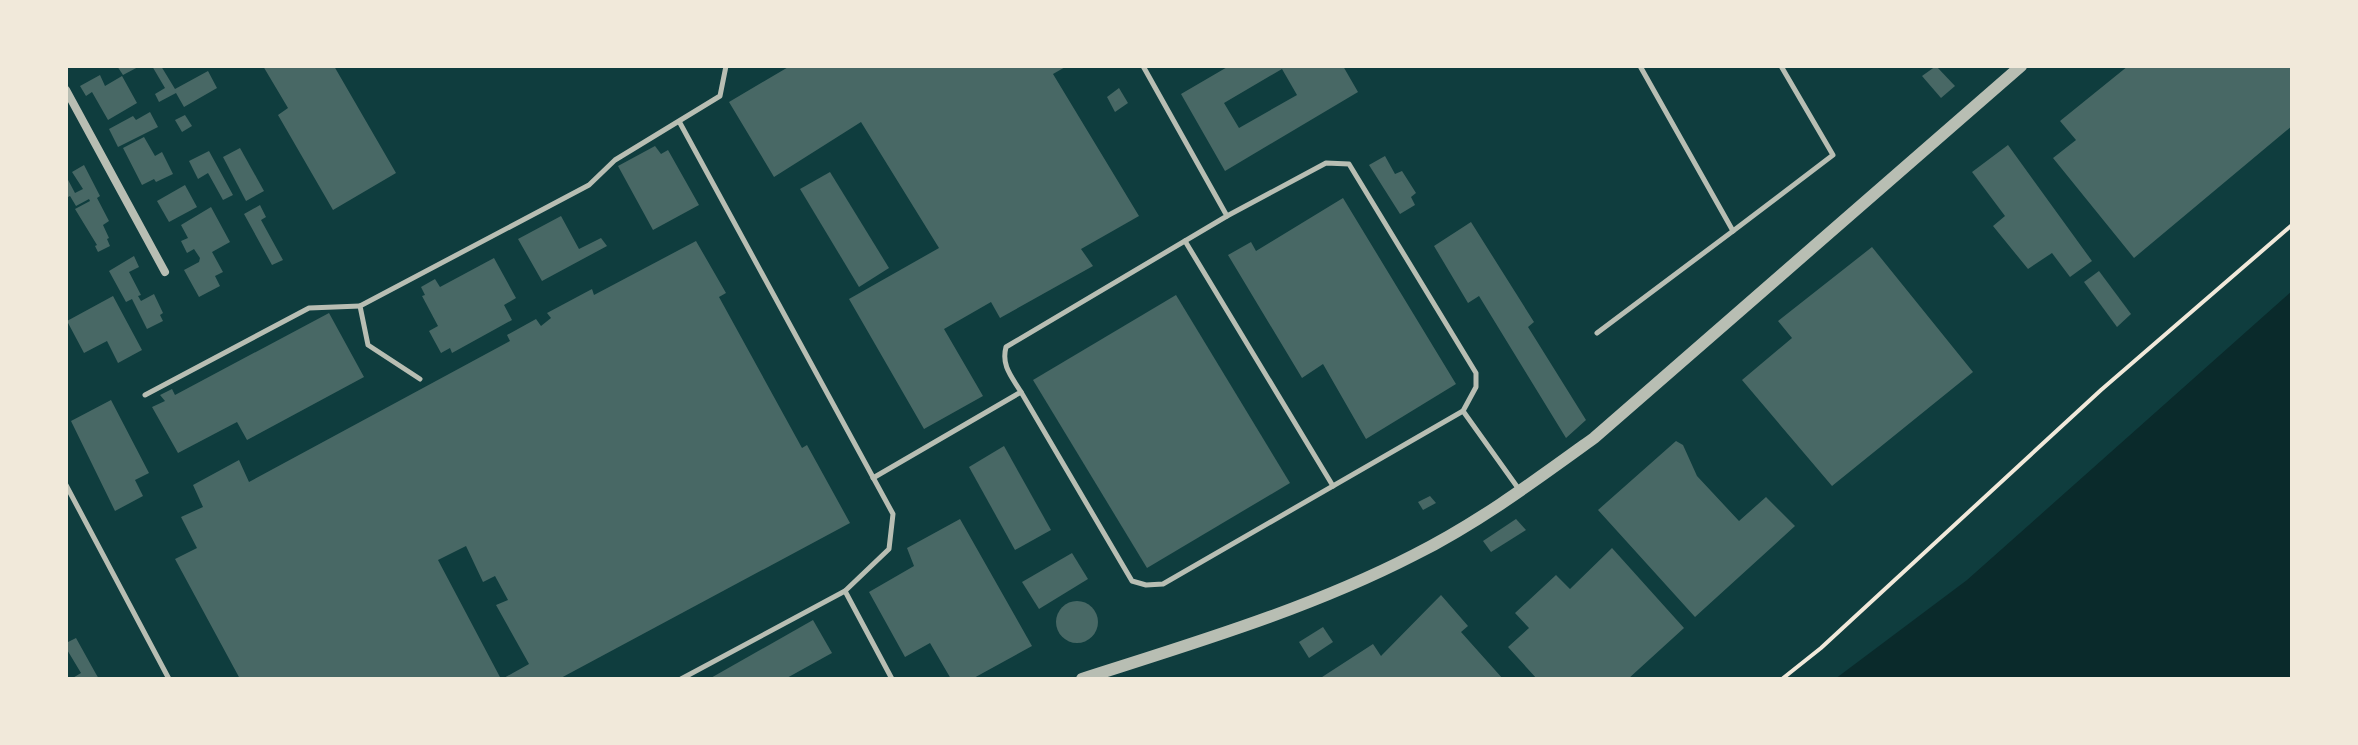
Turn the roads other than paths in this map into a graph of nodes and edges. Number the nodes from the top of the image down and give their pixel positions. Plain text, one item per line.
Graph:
1 (726, 66) edge
2 (1143, 66) edge
3 (1640, 66) edge
4 (1781, 66) edge
5 (2021, 66) edge
6 (66, 90) edge
7 (680, 123) junction
8 (1227, 216) junction
9 (1733, 231) junction
10 (1185, 241) junction
11 (165, 272) dead end
12 (360, 306) junction
13 (1597, 333) dead end
14 (420, 379) dead end
15 (1021, 392) junction
16 (145, 395) dead end
17 (1463, 411) junction
18 (873, 478) junction
19 (66, 485) edge
20 (1333, 486) junction
21 (1520, 491) junction
22 (845, 591) junction
23 (169, 679) edge
24 (681, 679) edge
25 (892, 679) edge
26 (1082, 679) edge

1 - 7 lane
2 - 8 lane
3 - 9 lane
4 - 9 lane
5 - 21 street
6 - 11 street
7 - 12 lane
7 - 18 lane
8 - 10 lane
8 - 17 lane
9 - 13 lane
10 - 15 lane
10 - 20 lane
12 - 14 lane
12 - 16 lane
15 - 18 lane
15 - 20 lane
17 - 20 lane
17 - 21 lane
18 - 22 lane
19 - 23 lane
21 - 26 street
22 - 24 lane
22 - 25 lane

